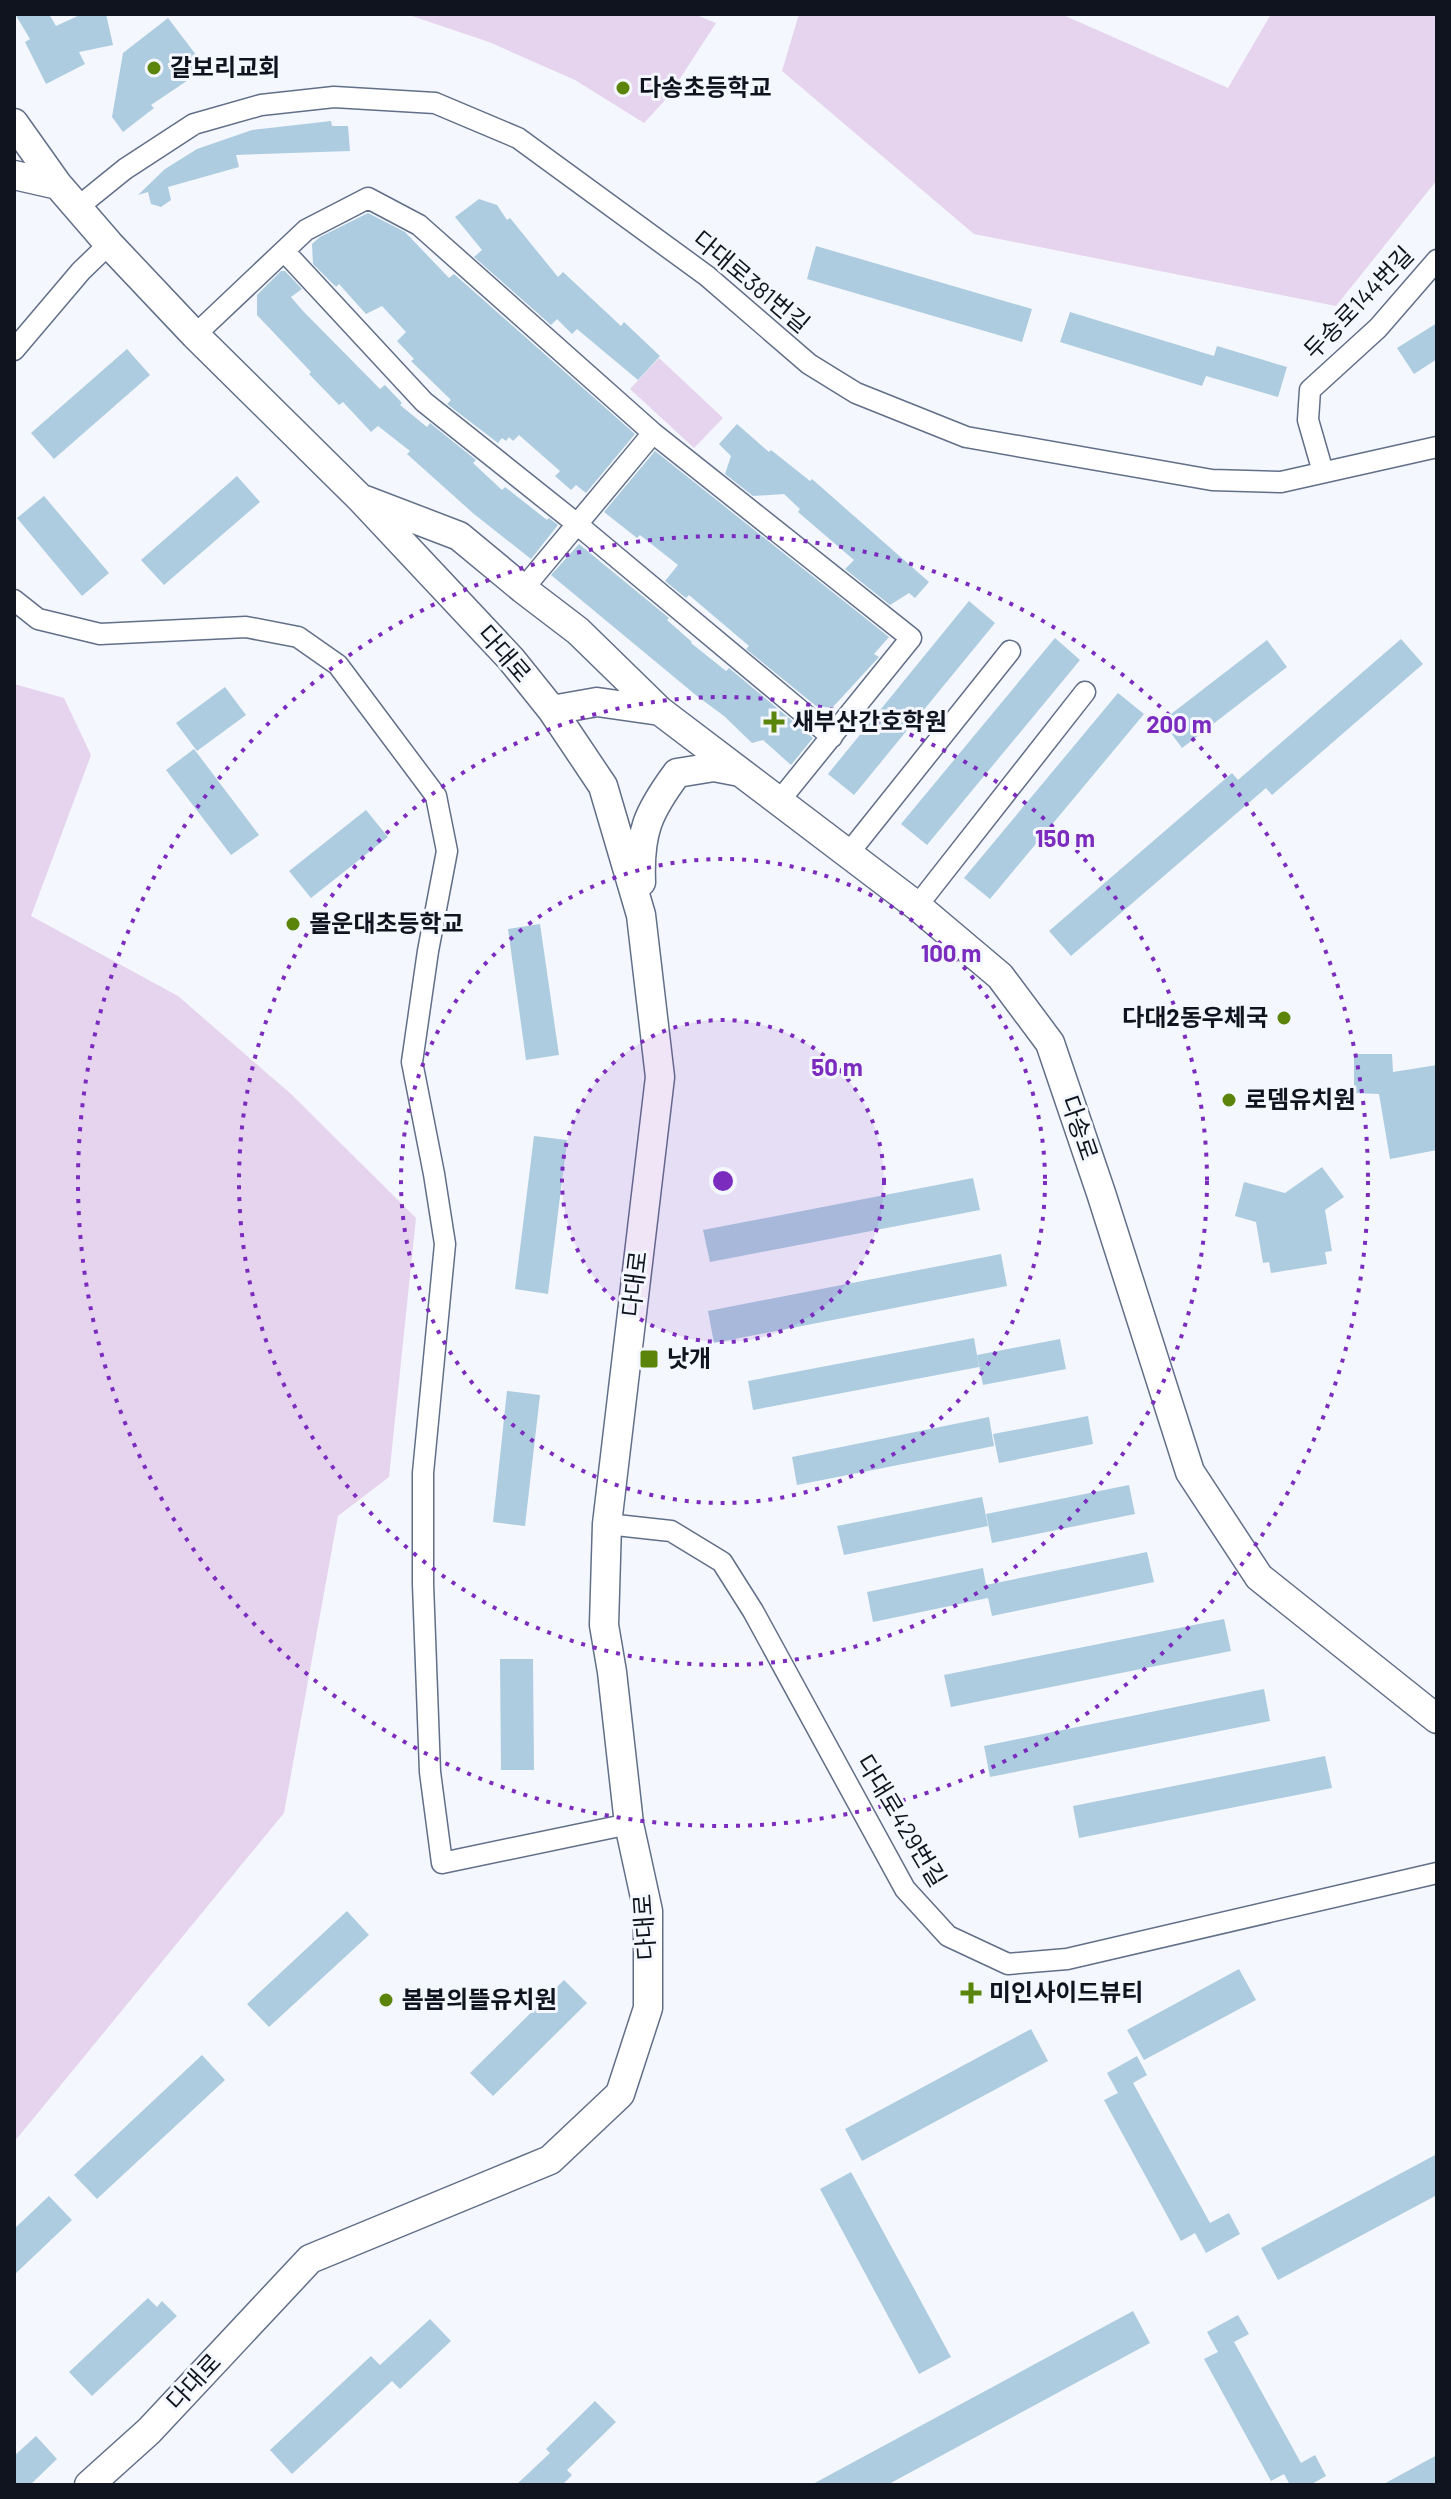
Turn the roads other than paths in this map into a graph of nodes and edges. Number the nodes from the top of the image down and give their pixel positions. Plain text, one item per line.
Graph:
1 (14, 123) edge
2 (14, 175) edge
3 (58, 185) junction
4 (78, 207) junction
5 (109, 244) junction
6 (284, 251) junction
7 (1437, 260) edge
8 (195, 335) junction
9 (14, 350) edge
10 (653, 433) junction
11 (1437, 447) edge
12 (1323, 472) junction
13 (360, 498) junction
14 (577, 524) junction
15 (523, 589) junction
16 (14, 600) edge
17 (1010, 651) dead end
18 (1085, 692) dead end
19 (552, 710) junction
20 (660, 711) junction
21 (832, 737) junction
22 (742, 772) junction
23 (780, 800) junction
24 (848, 854) junction
25 (917, 906) junction
26 (641, 915) junction
27 (607, 1524) junction
28 (1437, 1719) edge
29 (629, 1824) junction
30 (1437, 1873) edge
31 (89, 2485) edge

1 - 3 main road, 다대로
2 - 3 main road
3 - 4 main road, 다대로
4 - 5 main road, 다대로
4 - 12 street, 다대로381번길
5 - 8 main road, 다대로
5 - 9 street
6 - 8 street
6 - 10 street
6 - 14 street
7 - 12 street, 두송로144번길
8 - 13 main road, 다대로
10 - 14 street
10 - 21 street
11 - 12 street, 다대로381번길
13 - 15 main road
13 - 19 main road, 다대로
14 - 15 street
14 - 21 street
15 - 20 main road
16 - 29 street
17 - 24 street
18 - 25 street
19 - 20 main road, 다송로
19 - 26 main road, 다대로
20 - 22 main road, 다송로
21 - 23 street
22 - 23 main road, 다송로
22 - 26 main road
23 - 24 main road, 다송로
24 - 25 main road, 다송로
25 - 28 main road, 다송로
26 - 27 main road, 다대로
27 - 29 main road, 다대로
27 - 30 street, 다대로429번길
29 - 31 main road, 다대로

